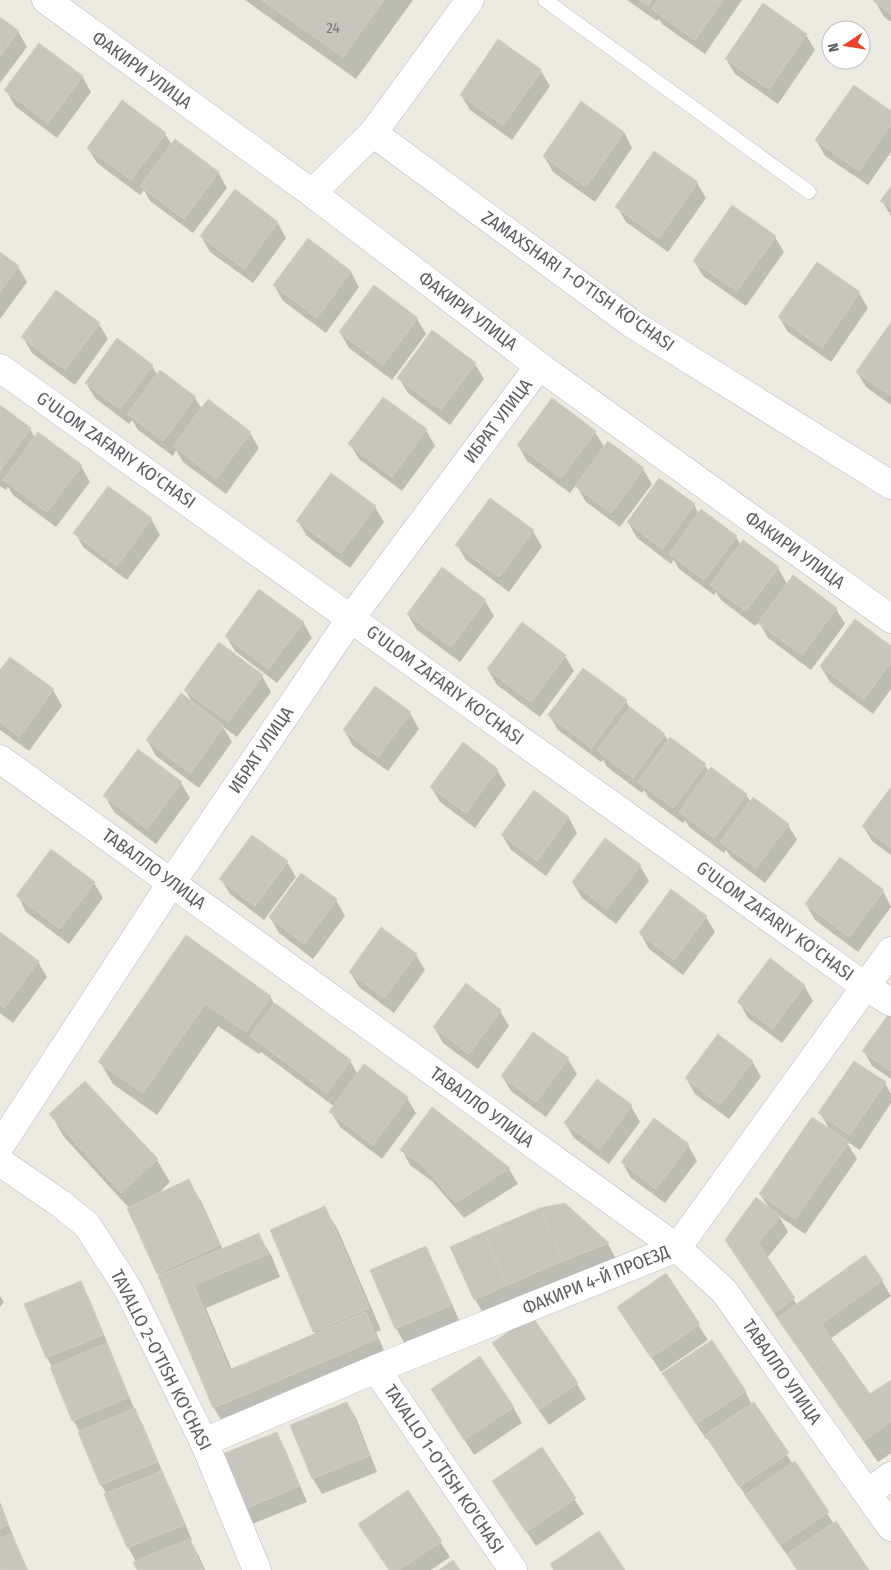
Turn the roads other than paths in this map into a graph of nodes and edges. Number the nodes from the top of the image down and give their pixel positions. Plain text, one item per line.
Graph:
1 (46, 0) edge
2 (470, 0) edge
3 (544, 0) edge
4 (373, 133) junction
5 (809, 192) dead end
6 (312, 193) junction
7 (539, 366) junction
8 (0, 368) edge
9 (891, 484) edge
10 (351, 618) junction
11 (891, 619) edge
12 (0, 759) edge
13 (172, 882) junction
14 (891, 951) edge
15 (866, 986) junction
16 (891, 1002) edge
17 (0, 1146) edge
18 (0, 1162) edge
19 (677, 1248) junction
20 (376, 1369) junction
21 (204, 1442) junction
22 (891, 1476) edge
23 (868, 1493) junction
24 (891, 1527) edge
25 (257, 1570) edge
26 (513, 1570) edge

1 - 6 street, ФАКИРИ УЛИЦА
2 - 4 street
3 - 5 lane
4 - 6 street
4 - 9 street, ZAMAXSHARI 1-O'TISH KO'CHASI
6 - 7 street, ФАКИРИ УЛИЦА
7 - 10 street, ИБРАТ УЛИЦА
7 - 11 street, ФАКИРИ УЛИЦА
8 - 10 street, G'ULOM ZAFARIY KO'CHASI
10 - 13 street, ИБРАТ УЛИЦА
10 - 15 street, G'ULOM ZAFARIY KO'CHASI
12 - 13 street, ТАВАЛЛО УЛИЦА
13 - 17 street, ИБРАТ УЛИЦА
13 - 19 street, ТАВАЛЛО УЛИЦА
14 - 15 street, ФАКИРИ 4-Й ПРОЕЗД
15 - 16 street, G'ULOM ZAFARIY KO'CHASI
15 - 19 street, ФАКИРИ 4-Й ПРОЕЗД
18 - 21 street, TAVALLO 2-O'TISH KO'CHASI
19 - 20 street, ФАКИРИ 4-Й ПРОЕЗД
19 - 23 street, ТАВАЛЛО УЛИЦА
20 - 21 street, ФАКИРИ 4-Й ПРОЕЗД
20 - 26 street, TAVALLO 1-O'TISH KO'CHASI
21 - 25 street, TAVALLO 2-O'TISH KO'CHASI
22 - 23 street
23 - 24 street, ТАВАЛЛО УЛИЦА

